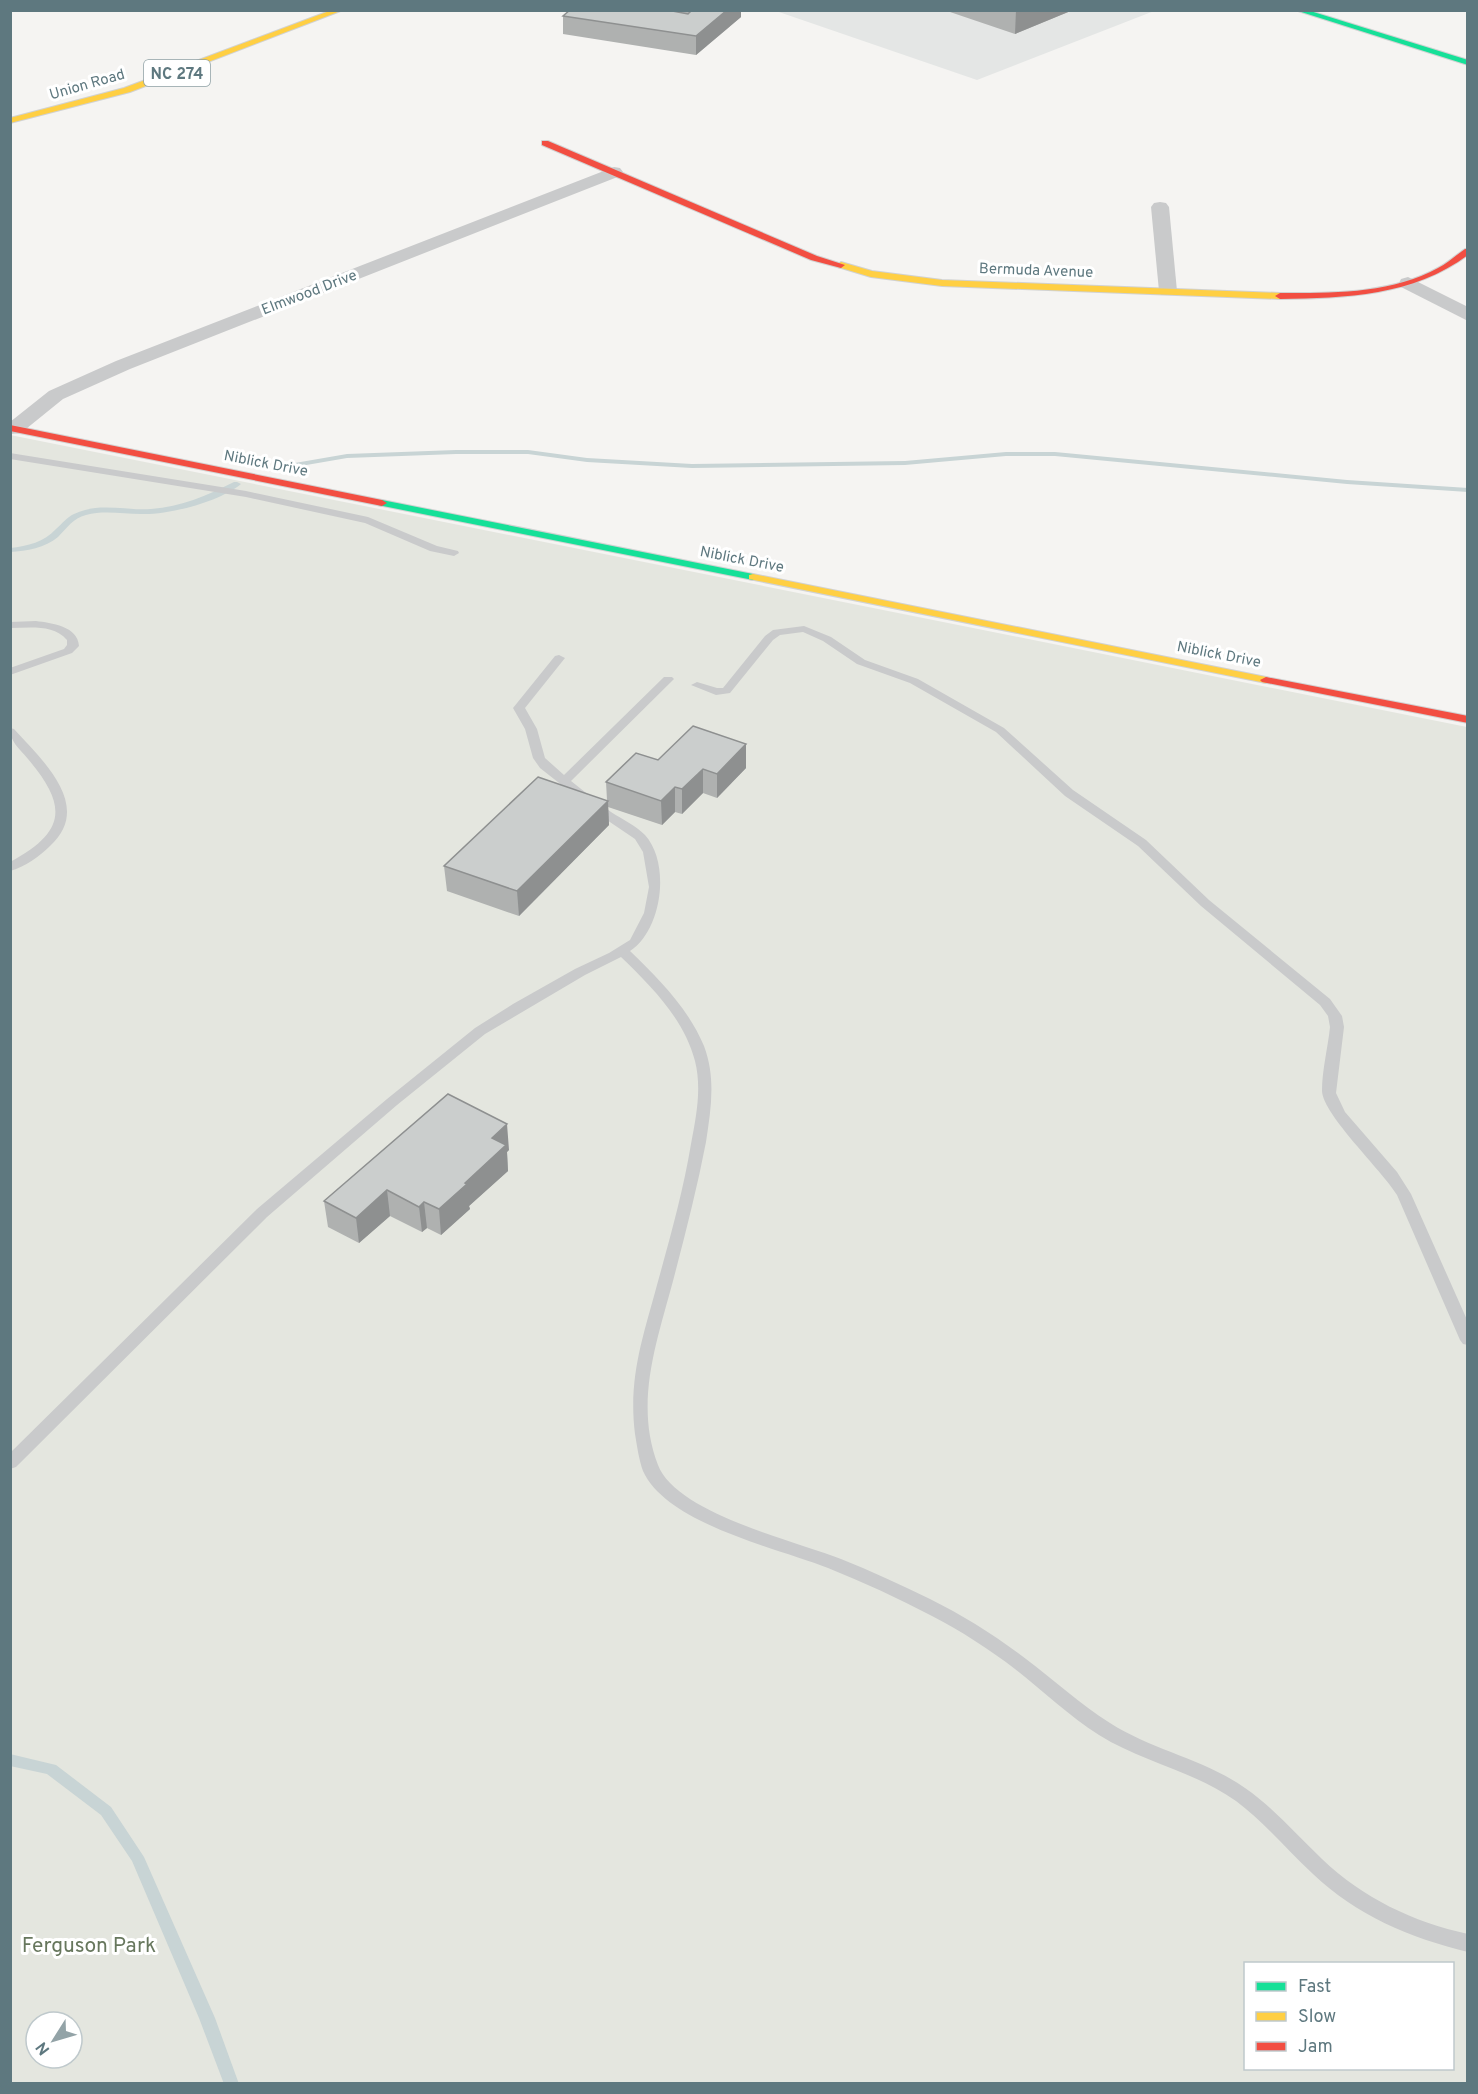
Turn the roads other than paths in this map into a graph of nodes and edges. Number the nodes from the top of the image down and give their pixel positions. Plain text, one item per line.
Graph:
1 (340, 10) edge
2 (1298, 10) edge
3 (1346, 10) edge
4 (1423, 34) dead end
5 (1467, 63) edge
6 (10, 122) edge
7 (545, 143) dead end
8 (614, 172) junction
9 (1160, 207) dead end
10 (1467, 251) edge
11 (1408, 283) junction
12 (1168, 291) junction
13 (1467, 315) edge
14 (12, 429) edge
15 (10, 456) edge
16 (454, 553) dead end
17 (10, 625) edge
18 (560, 657) dead end
19 (10, 672) edge
20 (668, 679) dead end
21 (697, 685) dead end
22 (1467, 720) edge
23 (10, 731) edge
24 (564, 781) junction
25 (10, 867) edge
26 (623, 951) junction
27 (1467, 1340) edge
28 (10, 1463) edge
29 (1467, 1943) edge

1 - 6 street, Union Road / NC 274
2 - 5 street
3 - 4 street
7 - 8 street, Bermuda Avenue
8 - 12 street, Bermuda Avenue
8 - 14 street, Elmwood Drive
9 - 12 street
10 - 11 street, Bermuda Avenue
11 - 12 street, Bermuda Avenue
11 - 13 street
14 - 22 street, Niblick Drive
15 - 16 lane
17 - 19 lane
18 - 24 lane
20 - 24 lane
21 - 27 lane
23 - 25 lane
24 - 26 lane
26 - 28 lane
26 - 29 lane

